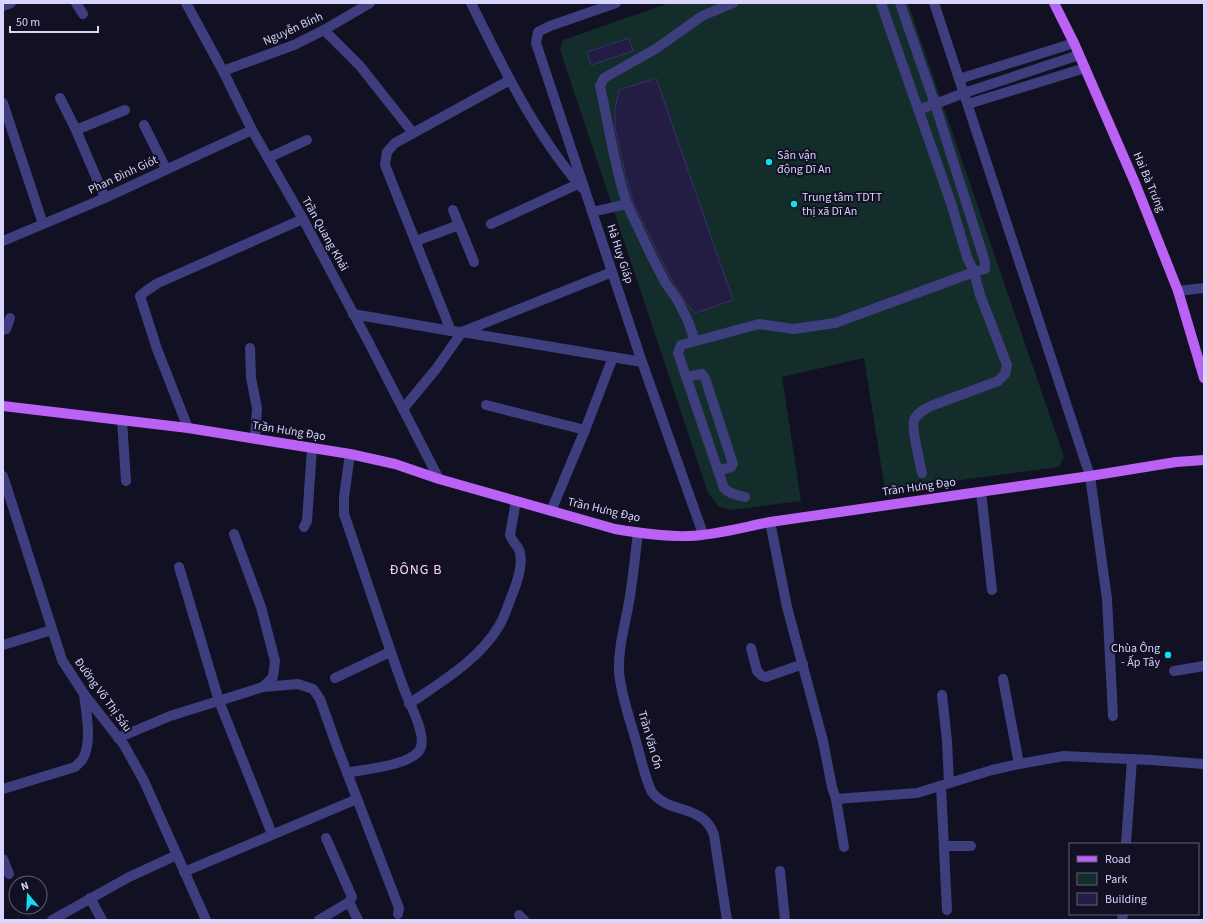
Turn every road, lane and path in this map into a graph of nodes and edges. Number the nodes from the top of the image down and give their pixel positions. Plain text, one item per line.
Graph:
1 (11, 3) edge
2 (76, 3) edge
3 (186, 3) edge
4 (370, 3) edge
5 (471, 3) edge
6 (616, 3) edge
7 (881, 3) edge
8 (900, 3) edge
9 (934, 3) edge
10 (1054, 3) edge
11 (728, 4) edge
12 (3, 6) edge
13 (83, 14) dead end
14 (324, 30) junction
15 (1074, 43) junction
16 (1079, 54) junction
17 (1085, 68) junction
18 (223, 71) junction
19 (959, 79) junction
20 (510, 80) junction
21 (964, 93) junction
22 (60, 98) dead end
23 (3, 103) edge
24 (935, 104) junction
25 (968, 104) junction
26 (125, 110) dead end
27 (918, 110) junction
28 (144, 125) dead end
29 (76, 130) junction
30 (252, 130) junction
31 (413, 133) junction
32 (307, 140) dead end
33 (268, 158) junction
34 (166, 169) junction
35 (578, 184) junction
36 (586, 193) junction
37 (105, 198) junction
38 (627, 204) junction
39 (453, 210) dead end
40 (592, 212) junction
41 (303, 219) junction
42 (43, 224) junction
43 (459, 224) junction
44 (490, 224) dead end
45 (3, 241) edge
46 (416, 241) junction
47 (474, 262) dead end
48 (612, 272) junction
49 (974, 272) junction
50 (1204, 288) edge
51 (1178, 292) junction
52 (354, 314) junction
53 (10, 318) dead end
54 (3, 330) edge
55 (451, 331) junction
56 (462, 332) junction
57 (695, 341) junction
58 (250, 348) dead end
59 (613, 357) junction
60 (642, 362) junction
61 (686, 377) junction
62 (1204, 378) edge
63 (486, 405) dead end
64 (3, 406) edge
65 (403, 409) junction
66 (122, 420) junction
67 (188, 428) junction
68 (585, 430) junction
69 (255, 439) junction
70 (312, 448) junction
71 (350, 454) junction
72 (1204, 460) edge
73 (718, 471) junction
74 (922, 473) dead end
75 (3, 476) edge
76 (1090, 476) junction
77 (439, 479) junction
78 (126, 481) dead end
79 (982, 492) junction
80 (745, 497) dead end
81 (516, 501) junction
82 (551, 511) junction
83 (770, 522) junction
84 (304, 526) dead end
85 (638, 533) junction
86 (234, 534) dead end
87 (703, 534) junction
88 (179, 567) dead end
89 (992, 590) dead end
90 (52, 630) junction
91 (3, 645) edge
92 (751, 648) dead end
93 (390, 652) junction
94 (803, 664) junction
95 (1204, 666) edge
96 (1174, 671) dead end
97 (335, 678) dead end
98 (1004, 679) dead end
99 (263, 687) junction
100 (84, 694) junction
101 (942, 695) dead end
102 (219, 701) junction
103 (410, 704) junction
104 (1113, 716) dead end
105 (118, 738) junction
106 (1132, 759) junction
107 (1019, 764) junction
108 (1204, 764) edge
109 (347, 773) junction
110 (945, 785) junction
111 (3, 789) edge
112 (357, 799) junction
113 (836, 799) junction
114 (272, 834) junction
115 (326, 838) dead end
116 (1126, 843) edge
117 (944, 846) junction
118 (971, 846) dead end
119 (844, 847) dead end
120 (177, 856) junction
121 (3, 858) edge
122 (780, 871) dead end
123 (184, 872) junction
124 (9, 874) dead end
125 (90, 898) junction
126 (349, 902) junction
127 (947, 910) dead end
128 (398, 914) dead end
129 (52, 920) edge
130 (102, 920) edge
131 (206, 920) edge
132 (319, 920) edge
133 (358, 920) edge
134 (727, 920) edge
135 (785, 920) edge

1 - 12 street
2 - 13 street
3 - 18 street, Trần Quang Khải
4 - 14 street, Nguyễn Bính
5 - 20 street, Hà Huy Giáp
6 - 36 street
7 - 27 street
8 - 24 street
9 - 19 street
10 - 15 main road, Hai Bà Trưng
11 - 38 street
14 - 18 street, Nguyễn Bính
14 - 31 street
15 - 16 main road, Hai Bà Trưng
15 - 19 street
16 - 17 main road, Hai Bà Trưng
16 - 21 street
17 - 25 street
17 - 51 main road, Hai Bà Trưng
18 - 30 street, Trần Quang Khải
19 - 21 street
20 - 31 street
20 - 35 street, Hà Huy Giáp
21 - 24 street
21 - 25 street
22 - 29 street
23 - 42 street
24 - 27 street
24 - 49 street
25 - 76 street
26 - 29 street
27 - 49 street
28 - 34 street
29 - 37 street
30 - 33 street, Trần Quang Khải
30 - 34 street, Phan Đình Giót
31 - 46 street
32 - 33 street
33 - 41 street, Trần Quang Khải
34 - 37 street, Phan Đình Giót
35 - 36 street, Hà Huy Giáp
35 - 44 street
36 - 40 street, Hà Huy Giáp
37 - 42 street, Phan Đình Giót
38 - 40 street
38 - 57 street
39 - 43 street
40 - 48 street, Hà Huy Giáp
41 - 52 street, Trần Quang Khải
41 - 67 street
42 - 45 street, Phan Đình Giót
43 - 46 street
43 - 47 street
46 - 55 street
48 - 56 street
48 - 60 street, Hà Huy Giáp
49 - 57 street
49 - 74 street
50 - 51 street
51 - 62 main road, Hai Bà Trưng
52 - 55 street
52 - 65 street, Trần Quang Khải
53 - 54 street
55 - 56 street
56 - 59 street
56 - 65 street
57 - 61 street
58 - 69 street
59 - 60 street
59 - 68 street
60 - 87 street, Hà Huy Giáp
61 - 73 street
61 - 73 street
63 - 68 street
64 - 66 main road, Trần Hưng Đạo
65 - 77 street, Trần Quang Khải
66 - 67 main road, Trần Hưng Đạo
66 - 78 street
67 - 69 main road, Trần Hưng Đạo
68 - 82 street
69 - 70 main road, Trần Hưng Đạo
70 - 71 main road, Trần Hưng Đạo
70 - 84 street
71 - 77 main road, Trần Hưng Đạo
71 - 93 street
72 - 76 main road, Trần Hưng Đạo
73 - 80 street
75 - 90 street, Đường Võ Thị Sáu
76 - 79 main road, Trần Hưng Đạo
76 - 104 street
77 - 81 main road, Trần Hưng Đạo
79 - 83 main road, Trần Hưng Đạo
79 - 89 street
81 - 82 main road, Trần Hưng Đạo
81 - 103 street
82 - 85 main road, Trần Hưng Đạo
83 - 87 main road, Trần Hưng Đạo
83 - 94 street
85 - 87 main road, Trần Hưng Đạo
85 - 134 street, Trần Văn Ơn
86 - 99 street
88 - 102 street
90 - 91 street
90 - 100 street, Đường Võ Thị Sáu
92 - 94 street
93 - 97 street
93 - 103 street
94 - 113 street
95 - 96 street
98 - 107 street
99 - 102 street
99 - 109 street
100 - 105 street, Đường Võ Thị Sáu
100 - 111 street
101 - 110 street
102 - 105 street
102 - 114 street
103 - 109 street
105 - 120 street, Đường Võ Thị Sáu
106 - 107 street
106 - 108 street
106 - 116 street
107 - 110 street
109 - 112 street
110 - 113 street
110 - 117 street
112 - 114 street
112 - 128 street
113 - 119 street
114 - 123 street
115 - 126 street
117 - 118 street
117 - 127 street
120 - 123 street, Đường Võ Thị Sáu
120 - 125 street
121 - 124 street
122 - 135 street
123 - 131 street, Đường Võ Thị Sáu
125 - 129 street
125 - 130 street
126 - 132 street
126 - 133 street

